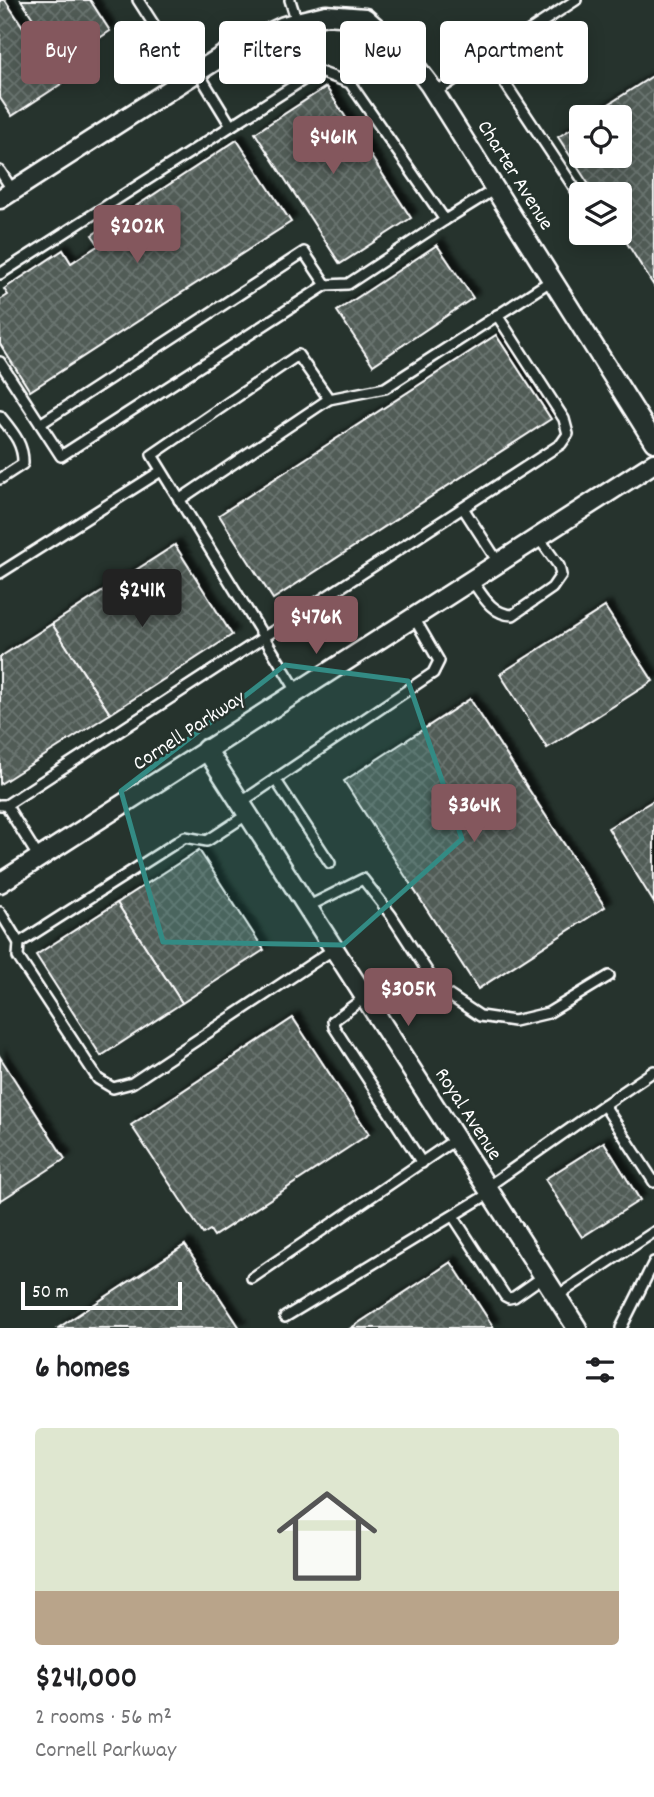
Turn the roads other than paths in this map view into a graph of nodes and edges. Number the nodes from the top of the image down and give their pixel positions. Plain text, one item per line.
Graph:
1 (138, 0) edge
2 (290, 0) edge
3 (576, 0) edge
4 (153, 21) edge
5 (297, 21) edge
6 (301, 21) edge
7 (544, 21) edge
8 (179, 84) edge
9 (200, 84) edge
10 (448, 84) edge
11 (506, 84) edge
12 (434, 93) junction
13 (231, 126) junction
14 (0, 171) edge
15 (570, 182) edge
16 (495, 189) junction
17 (6, 195) edge
18 (445, 220) junction
19 (0, 274) edge
20 (552, 280) junction
21 (326, 285) junction
22 (496, 315) junction
23 (0, 362) edge
24 (329, 399) junction
25 (0, 416) edge
26 (40, 424) junction
27 (654, 442) edge
28 (654, 463) edge
29 (161, 471) junction
30 (0, 479) edge
31 (179, 500) junction
32 (463, 508) junction
33 (538, 537) junction
34 (498, 562) junction
35 (0, 573) edge
36 (471, 579) junction
37 (413, 617) junction
38 (265, 638) junction
39 (297, 691) junction
40 (206, 749) junction
41 (275, 779) junction
42 (3, 805) edge
43 (244, 808) junction
44 (39, 859) junction
45 (330, 863) dead end
46 (0, 883) edge
47 (307, 907) junction
48 (0, 912) edge
49 (19, 943) junction
50 (334, 949) junction
51 (609, 976) dead end
52 (430, 978) junction
53 (365, 997) junction
54 (375, 1013) junction
55 (654, 1071) edge
56 (604, 1105) junction
57 (456, 1139) junction
58 (422, 1163) junction
59 (654, 1182) edge
60 (489, 1190) junction
61 (453, 1216) junction
62 (654, 1232) edge
63 (654, 1262) edge
64 (544, 1276) junction
65 (252, 1278) dead end
66 (557, 1296) junction
67 (285, 1317) dead end
68 (577, 1328) edge
69 (621, 1328) edge

1 - 4 lane
2 - 5 lane
3 - 7 lane
6 - 12 street, Charter Avenue
8 - 17 street
9 - 13 lane
10 - 12 lane
11 - 15 lane
12 - 16 street, Charter Avenue
13 - 18 lane
13 - 19 lane
14 - 17 lane
16 - 18 lane
16 - 20 street, Charter Avenue
18 - 21 lane
20 - 22 lane
20 - 27 street, Charter Avenue
21 - 26 lane
21 - 26 lane
22 - 24 lane
22 - 32 lane
23 - 26 lane
24 - 29 lane
24 - 31 lane
25 - 30 lane
28 - 33 street, Cornell Parkway
29 - 31 lane
29 - 35 lane
31 - 38 lane
32 - 34 lane
32 - 38 lane
33 - 34 street, Cornell Parkway
33 - 36 lane
34 - 36 street, Cornell Parkway
36 - 37 street, Cornell Parkway
37 - 39 street, Cornell Parkway
37 - 41 lane
38 - 39 lane
38 - 42 lane
39 - 40 street, Cornell Parkway
40 - 43 street, Royal Avenue
40 - 44 street, Cornell Parkway
41 - 43 lane
41 - 45 lane
42 - 44 lane
43 - 47 street, Royal Avenue
43 - 49 lane
44 - 46 street, Cornell Parkway
47 - 50 street, Royal Avenue
47 - 52 lane
48 - 49 lane
49 - 50 lane
50 - 53 street, Royal Avenue
51 - 52 lane
52 - 54 lane
53 - 54 street, Royal Avenue
53 - 58 lane
54 - 57 street, Royal Avenue
55 - 56 lane
56 - 59 lane
56 - 60 lane
57 - 58 lane
57 - 60 street, Royal Avenue
58 - 65 lane
60 - 61 lane
60 - 64 street, Royal Avenue
61 - 64 lane
61 - 67 lane
62 - 66 lane
63 - 69 lane
64 - 66 street, Royal Avenue
66 - 68 street, Royal Avenue

